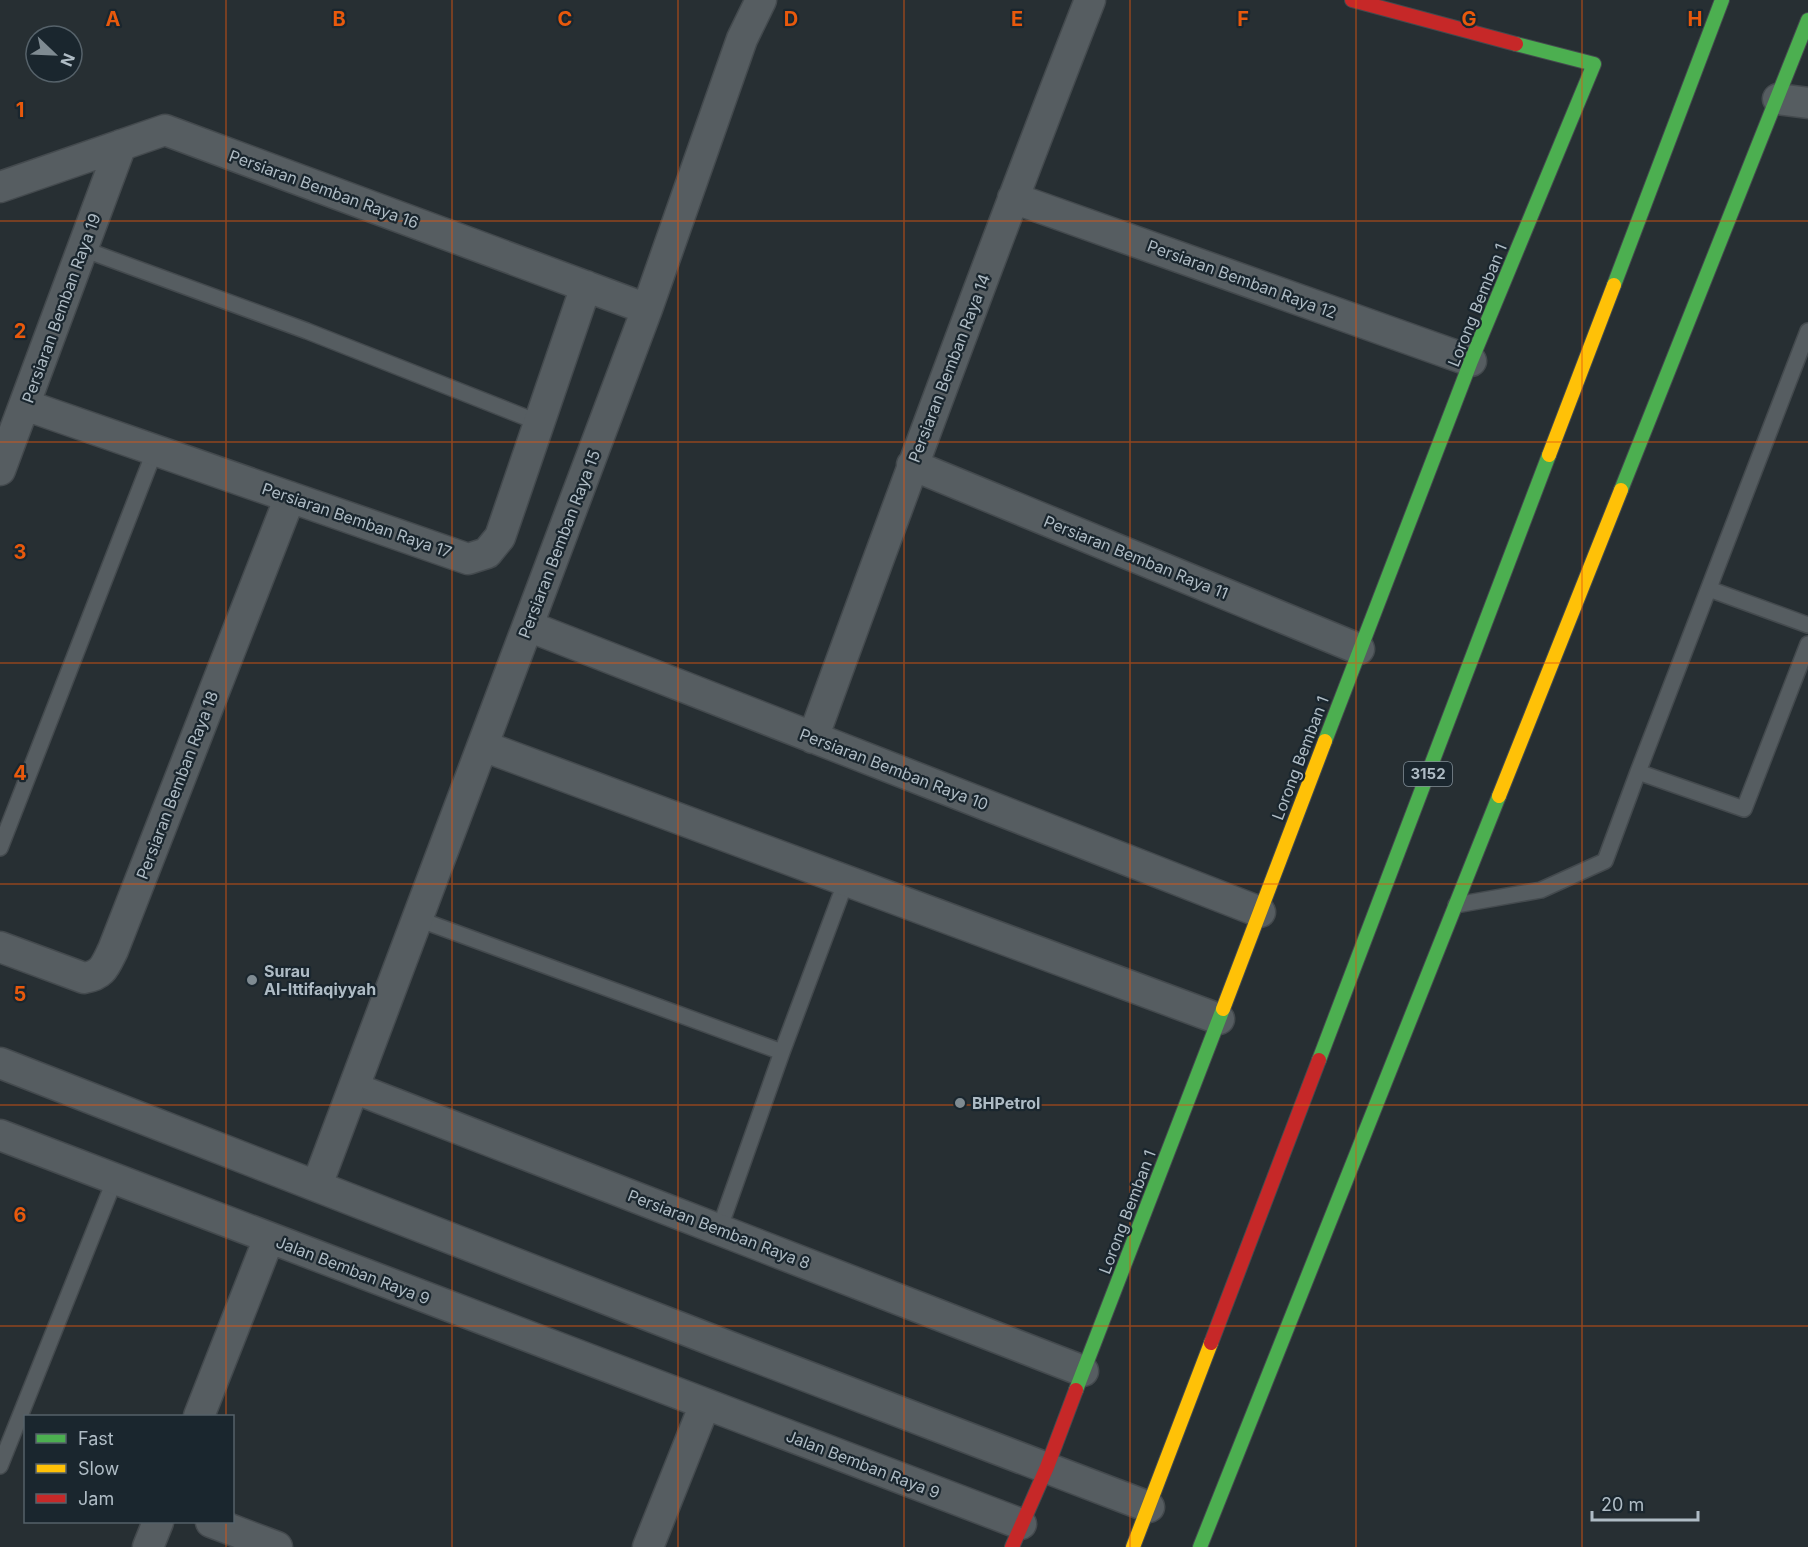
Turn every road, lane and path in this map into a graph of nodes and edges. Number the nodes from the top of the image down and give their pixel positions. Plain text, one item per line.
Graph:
1 (761, 0) edge
2 (1090, 0) edge
3 (1352, 0) edge
4 (1722, 0) edge
5 (1808, 20) edge
6 (1778, 99) junction
7 (1808, 103) edge
8 (121, 145) junction
9 (0, 187) edge
10 (1013, 198) junction
11 (82, 249) junction
12 (586, 286) junction
13 (647, 309) junction
14 (1808, 331) edge
15 (1471, 361) junction
16 (25, 405) junction
17 (540, 423) junction
18 (155, 450) junction
19 (912, 465) junction
20 (0, 470) edge
21 (290, 497) junction
22 (1709, 589) junction
23 (1808, 625) edge
24 (528, 626) junction
25 (1808, 644) edge
26 (1359, 649) junction
27 (813, 738) junction
28 (483, 746) junction
29 (1638, 772) junction
30 (0, 848) edge
31 (846, 881) junction
32 (1455, 906) junction
33 (1260, 912) junction
34 (418, 919) junction
35 (0, 947) edge
36 (1219, 1019) junction
37 (782, 1052) junction
38 (0, 1063) edge
39 (354, 1088) junction
40 (0, 1135) edge
41 (114, 1179) junction
42 (317, 1185) junction
43 (719, 1230) junction
44 (269, 1238) junction
45 (1083, 1371) junction
46 (705, 1404) junction
47 (199, 1415) edge
48 (0, 1466) edge
49 (1047, 1467) junction
50 (1149, 1507) junction
51 (157, 1523) edge
52 (216, 1523) edge
53 (1017, 1535) edge
54 (148, 1547) edge
55 (277, 1547) edge
56 (648, 1547) edge
57 (1133, 1547) edge
58 (1200, 1547) edge

1 - 13 street, Persiaran Bemban Raya 15
2 - 10 street, Persiaran Bemban Raya 14
3 - 15 main road, Lorong Bemban 1
4 - 50 main road, 3152
5 - 6 main road
6 - 7 street
6 - 32 main road
8 - 9 street, Persiaran Bemban Raya 16
8 - 11 street, Persiaran Bemban Raya 19
8 - 12 street, Persiaran Bemban Raya 16
10 - 15 street, Persiaran Bemban Raya 12
10 - 19 street, Persiaran Bemban Raya 14
11 - 16 street, Persiaran Bemban Raya 19
11 - 17 lane
12 - 13 street, Persiaran Bemban Raya 16
12 - 17 street, Persiaran Bemban Raya 17
13 - 24 street, Persiaran Bemban Raya 15
14 - 22 lane
15 - 26 main road, Lorong Bemban 1
16 - 18 street, Persiaran Bemban Raya 17
16 - 20 street, Persiaran Bemban Raya 19
17 - 21 street, Persiaran Bemban Raya 17
18 - 21 street, Persiaran Bemban Raya 17
18 - 30 lane
19 - 26 street, Persiaran Bemban Raya 11
19 - 27 street, Persiaran Bemban Raya 14
21 - 35 street, Persiaran Bemban Raya 18
22 - 23 lane
22 - 29 lane
24 - 27 street, Persiaran Bemban Raya 10
24 - 28 street, Persiaran Bemban Raya 15
25 - 29 lane
26 - 33 main road, Lorong Bemban 1
27 - 33 street, Persiaran Bemban Raya 10
28 - 31 street
28 - 34 street, Persiaran Bemban Raya 15
29 - 32 lane
31 - 36 street
31 - 37 lane
32 - 58 main road
33 - 36 main road, Lorong Bemban 1
34 - 37 lane
34 - 39 street, Persiaran Bemban Raya 15
36 - 45 main road, Lorong Bemban 1
37 - 43 lane
38 - 42 street
39 - 42 street, Persiaran Bemban Raya 15
39 - 43 street, Persiaran Bemban Raya 8
40 - 41 street, Jalan Bemban Raya 9
41 - 44 street, Jalan Bemban Raya 9
41 - 48 lane
42 - 49 street
43 - 45 street, Persiaran Bemban Raya 8
44 - 46 street, Jalan Bemban Raya 9
44 - 47 street
45 - 49 main road, Lorong Bemban 1
46 - 53 street, Jalan Bemban Raya 9
46 - 56 street
49 - 50 street
49 - 53 main road, Lorong Bemban 1
50 - 57 main road, 3152
51 - 54 street
52 - 55 street

